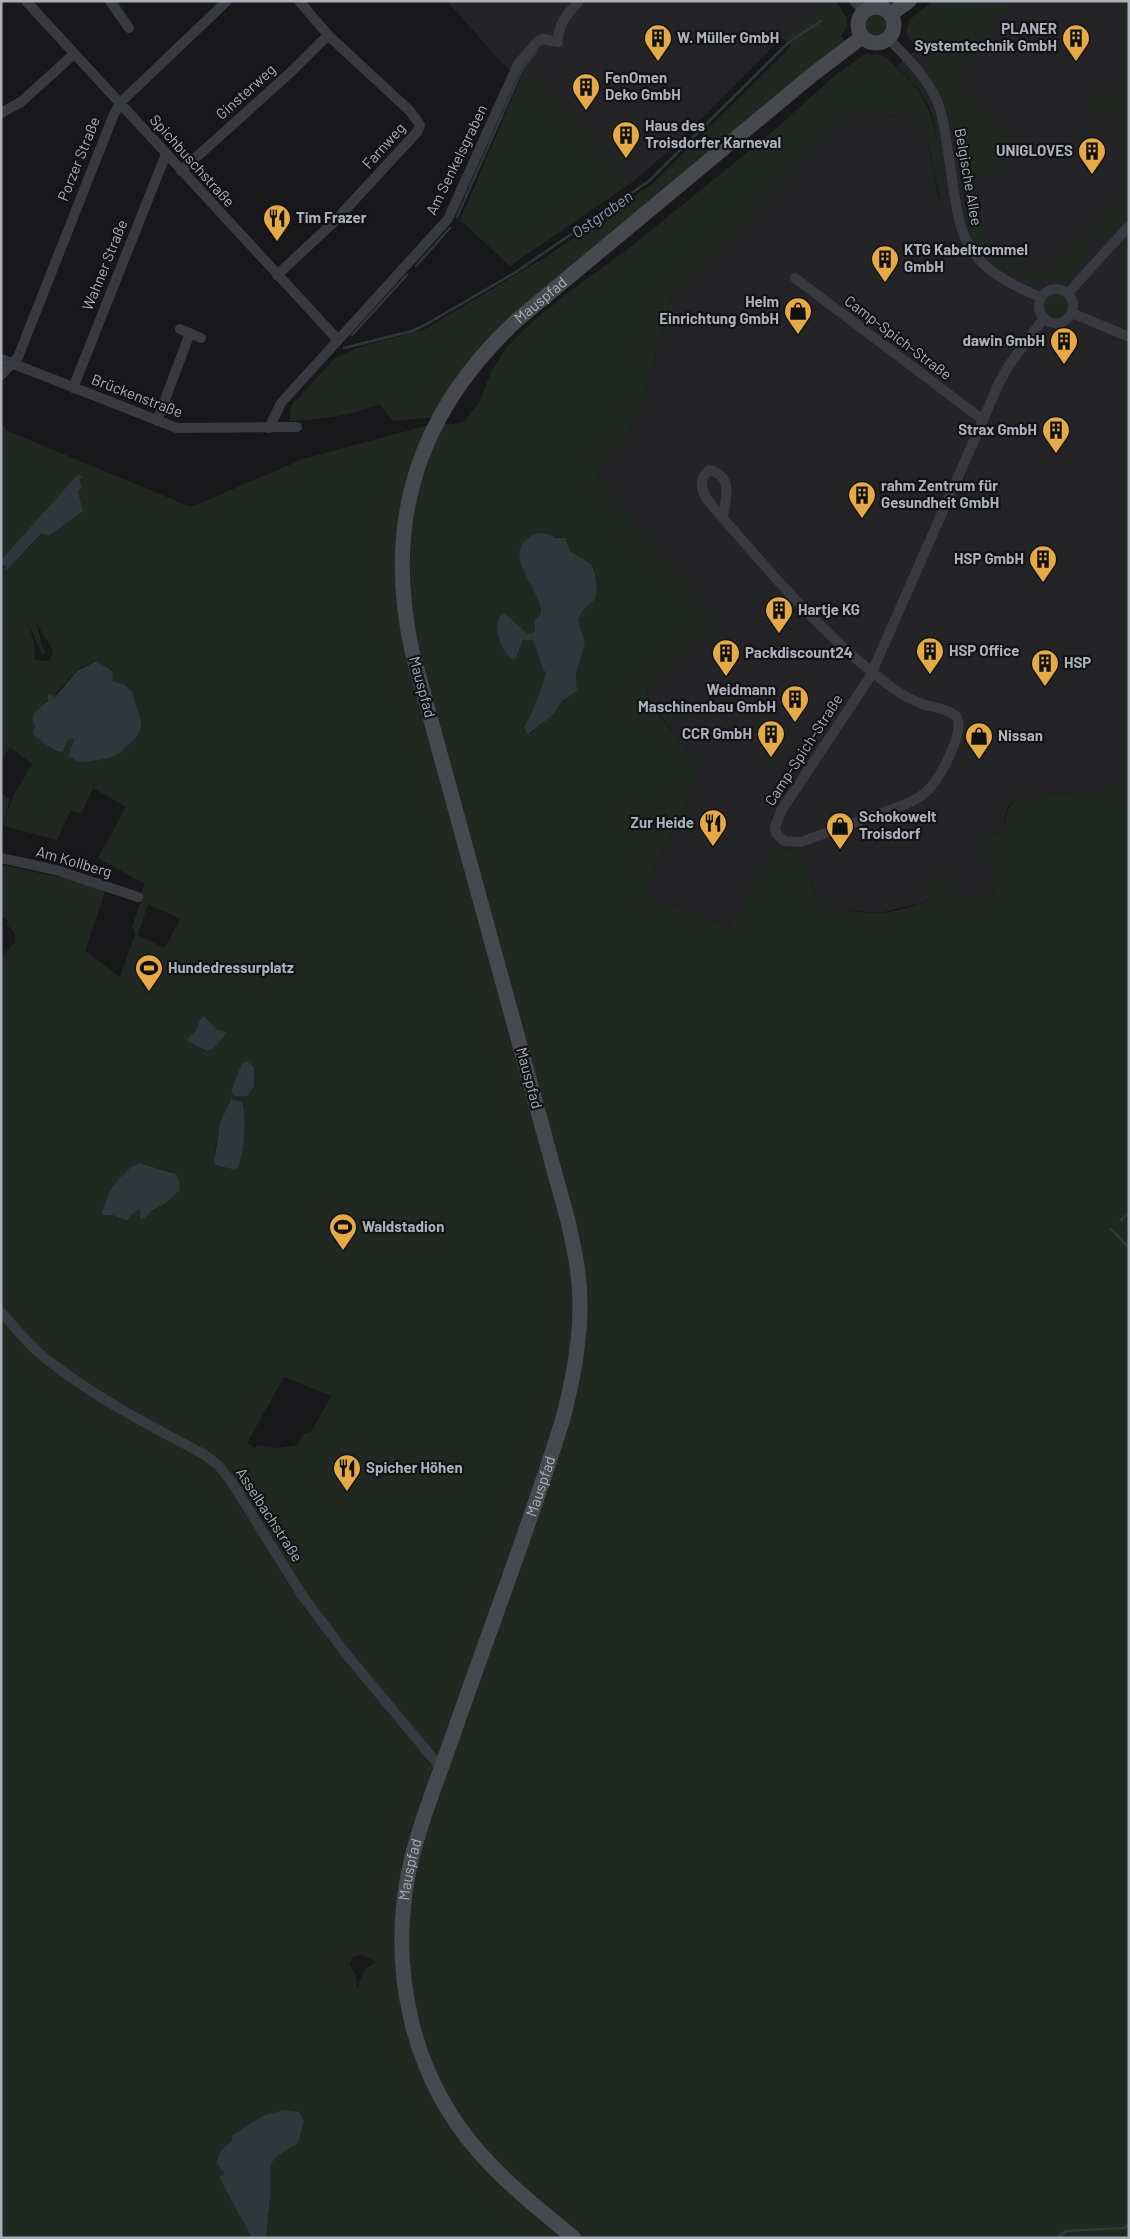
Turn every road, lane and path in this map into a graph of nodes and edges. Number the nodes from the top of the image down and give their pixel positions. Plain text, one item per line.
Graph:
1 (26, 1) edge
2 (110, 1) edge
3 (299, 1) edge
4 (579, 1) edge
5 (909, 1) edge
6 (222, 3) edge
7 (859, 6) edge
8 (891, 14) junction
9 (130, 28) dead end
10 (330, 37) junction
11 (862, 37) junction
12 (889, 39) junction
13 (74, 54) junction
14 (120, 103) junction
15 (1, 113) edge
16 (166, 154) junction
17 (181, 171) junction
18 (1129, 226) edge
19 (277, 276) junction
20 (795, 278) dead end
21 (1068, 293) junction
22 (1040, 298) junction
23 (1072, 313) junction
24 (1044, 318) junction
25 (180, 330) dead end
26 (190, 334) junction
27 (1129, 337) edge
28 (202, 338) dead end
29 (338, 340) junction
30 (1, 359) edge
31 (12, 363) junction
32 (1, 375) edge
33 (73, 388) junction
34 (983, 420) junction
35 (157, 421) junction
36 (298, 427) dead end
37 (269, 428) junction
38 (723, 518) dead end
39 (872, 672) junction
40 (1, 858) edge
41 (138, 897) dead end
42 (1, 1312) edge
43 (441, 1768) junction
44 (574, 2238) edge

1 - 13 street, Spichbuschstraße
2 - 9 street
3 - 10 street
4 - 29 street, Am Senkelsgraben
5 - 8 street
6 - 14 street, Porzer Straße
7 - 8 street
7 - 11 street
8 - 12 street
10 - 17 street, Ginsterweg
10 - 19 street, Farnweg
11 - 12 street
11 - 43 street, Mauspfad
12 - 22 street, Belgische Allee
13 - 14 street, Spichbuschstraße
13 - 15 street
14 - 16 street, Spichbuschstraße
14 - 31 street, Porzer Straße
16 - 17 street, Spichbuschstraße
16 - 33 street, Wahner Straße
17 - 19 street, Spichbuschstraße
18 - 21 street
19 - 29 street, Spichbuschstraße
20 - 34 street, Camp-Spich-Straße
21 - 22 street
21 - 23 street
22 - 24 street
23 - 24 street
23 - 27 street
24 - 34 street, Camp-Spich-Straße
25 - 26 street
26 - 28 street
26 - 35 street
29 - 37 street, Am Senkelsgraben
30 - 31 street, Brückenstraße
31 - 32 street, Porzer Straße
31 - 33 street, Brückenstraße
33 - 35 street, Brückenstraße
34 - 39 street, Camp-Spich-Straße
35 - 37 street, Brückenstraße
36 - 37 street, Brückenstraße
38 - 39 street, Camp-Spich-Straße
39 - 39 street, Camp-Spich-Straße
40 - 41 street, Am Kollberg
42 - 43 street, Asselbachstraße
43 - 44 street, Mauspfad

